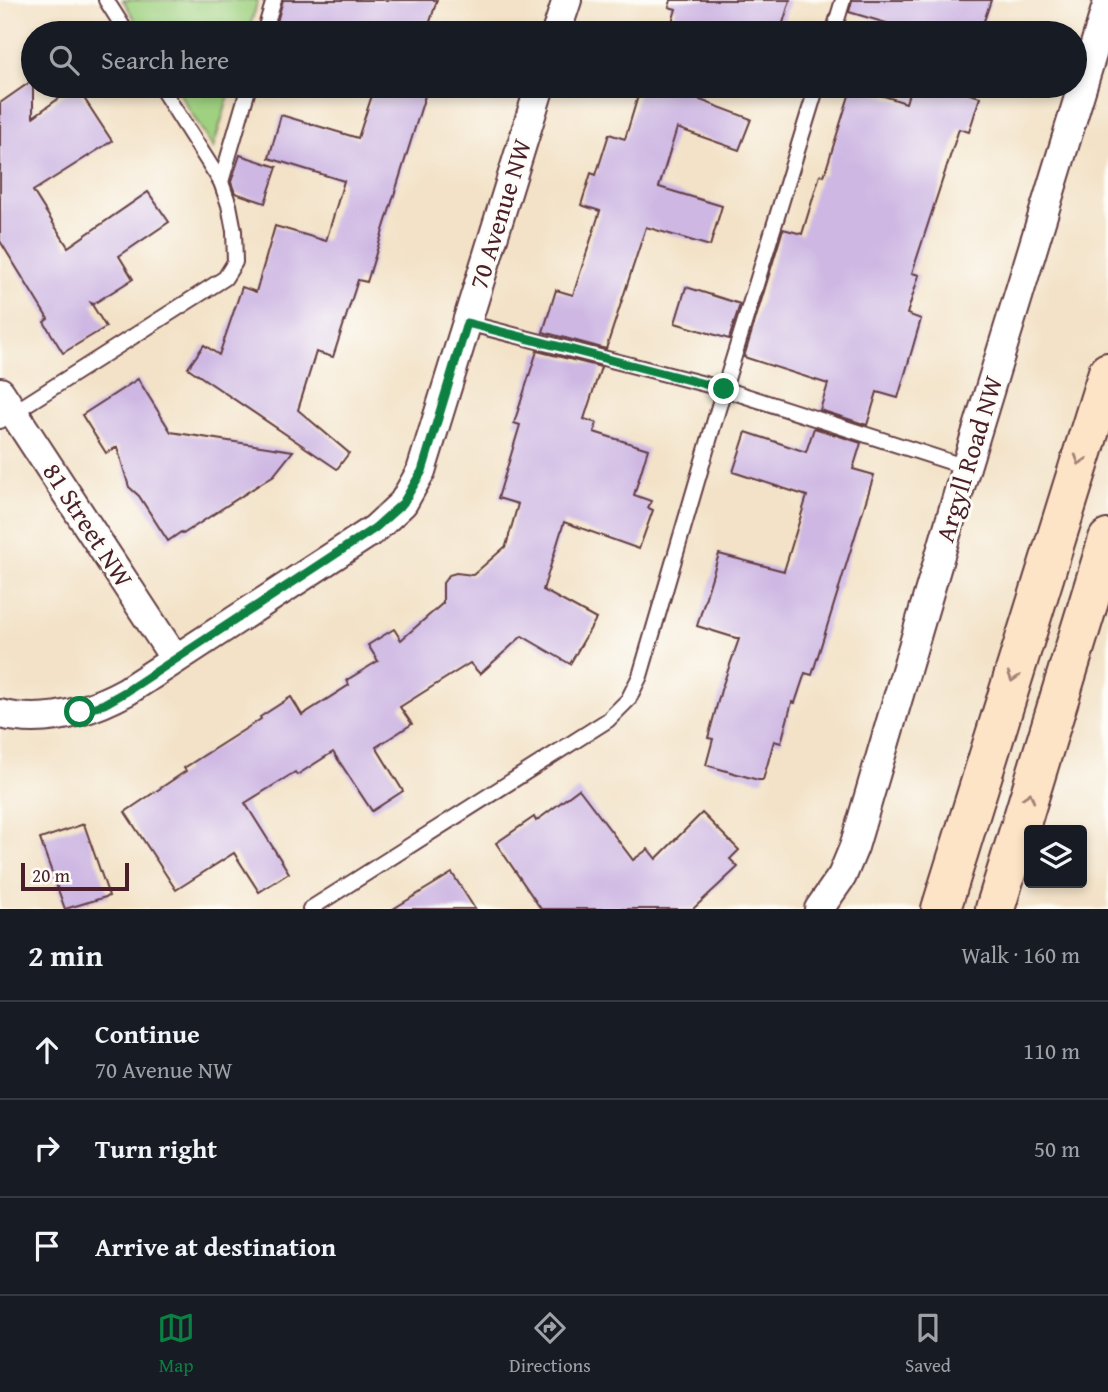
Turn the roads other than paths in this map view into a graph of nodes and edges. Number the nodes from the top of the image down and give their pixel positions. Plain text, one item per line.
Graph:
1 (106, 0) edge
2 (274, 0) edge
3 (567, 0) edge
4 (843, 0) edge
5 (1108, 2) edge
6 (119, 21) edge
7 (268, 21) edge
8 (560, 21) edge
9 (837, 21) edge
10 (1087, 71) edge
11 (168, 98) edge
12 (245, 98) edge
13 (536, 98) edge
14 (813, 98) edge
15 (1079, 98) edge
16 (221, 181) junction
17 (467, 323) junction
18 (1108, 372) edge
19 (724, 389) junction
20 (4, 408) edge
21 (966, 467) junction
22 (1108, 539) edge
23 (175, 659) junction
24 (0, 713) edge
25 (310, 909) edge
26 (819, 909) edge
27 (941, 909) edge
28 (995, 909) edge

1 - 6 lane
2 - 7 lane
3 - 8 street
4 - 9 lane
5 - 10 street, Argyll Road NW
11 - 16 lane
12 - 16 lane
13 - 17 street, 70 Avenue NW
14 - 19 lane
15 - 21 street, Argyll Road NW
16 - 20 lane
17 - 19 lane
17 - 23 street, 70 Avenue NW
18 -> 27 main road
19 - 21 lane
19 - 25 lane
20 - 23 street, 81 Street NW
21 - 26 street, Argyll Road NW
28 -> 22 main road
23 - 24 street, 70 Avenue NW

